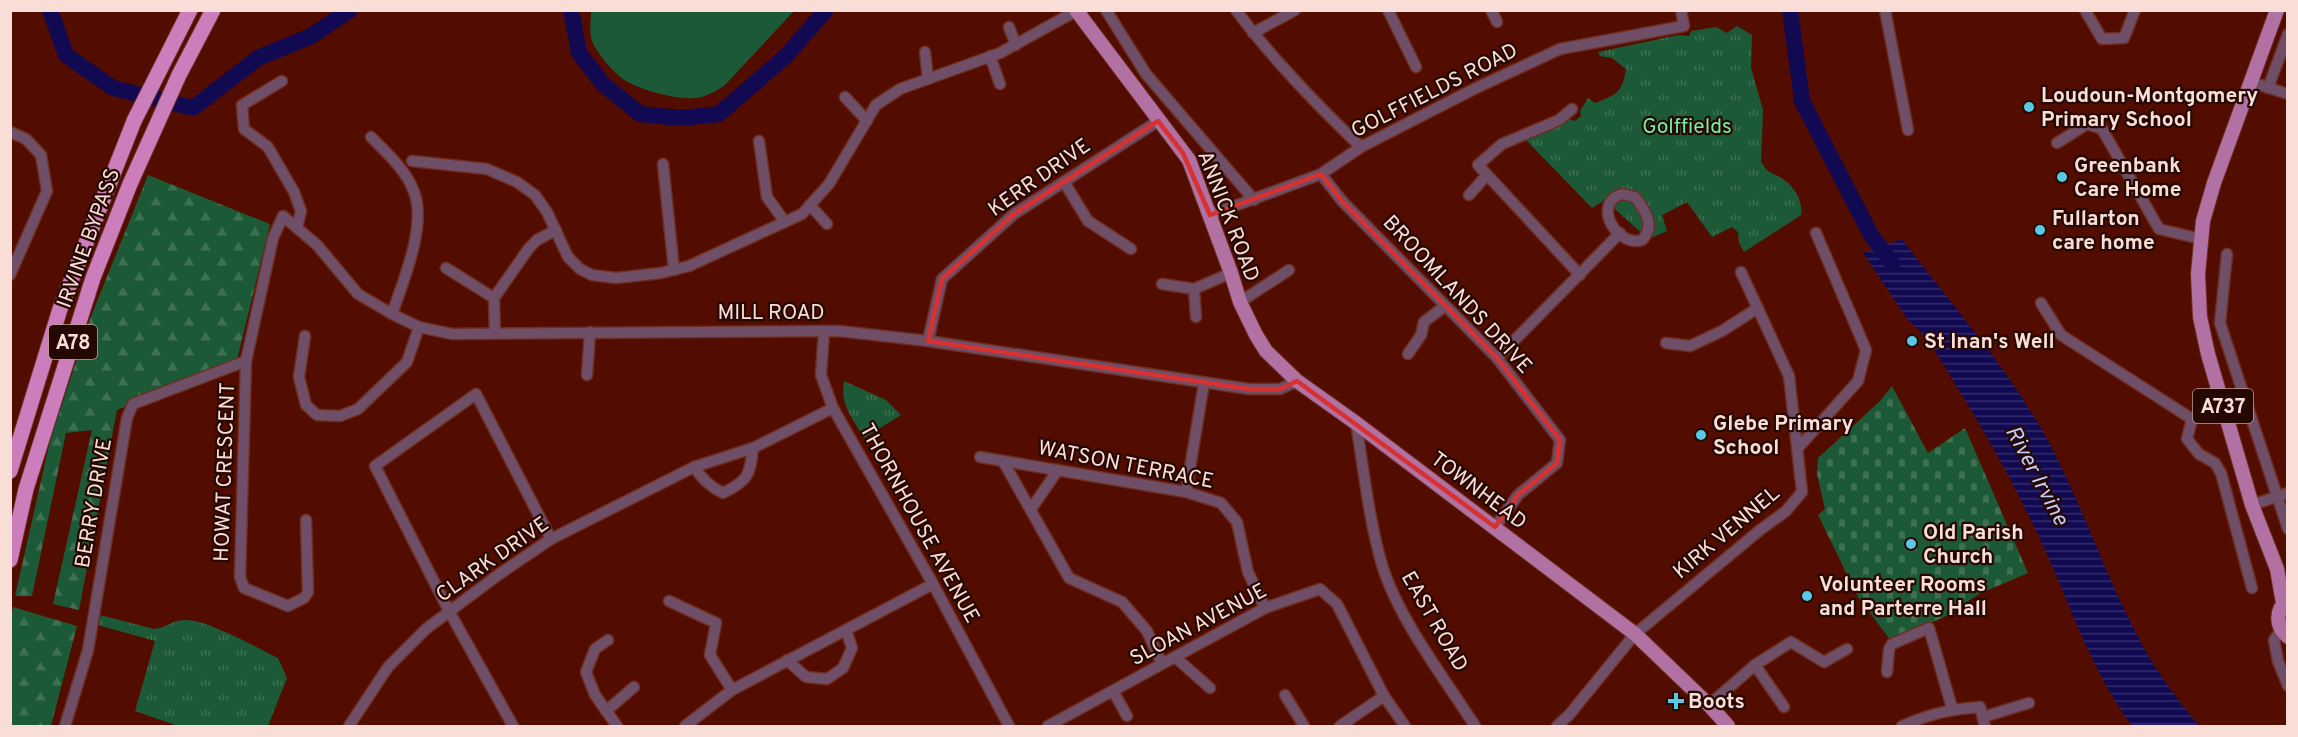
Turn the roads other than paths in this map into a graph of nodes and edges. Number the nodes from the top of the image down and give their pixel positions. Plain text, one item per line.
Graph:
1 (190, 10) edge
2 (213, 10) edge
3 (1106, 10) edge
4 (1236, 10) edge
5 (1295, 10) edge
6 (1388, 10) edge
7 (1491, 10) edge
8 (1682, 10) edge
9 (1885, 10) edge
10 (2085, 10) edge
11 (2135, 10) edge
12 (2277, 10) edge
13 (1076, 11) edge
14 (1497, 22) dead end
15 (1009, 27) dead end
16 (1253, 33) junction
17 (2288, 34) edge
18 (1016, 45) junction
19 (925, 52) dead end
20 (990, 56) junction
21 (1416, 67) dead end
22 (928, 79) junction
23 (282, 81) dead end
24 (2251, 82) junction
25 (1000, 84) dead end
26 (2268, 88) junction
27 (2288, 94) edge
28 (845, 97) dead end
29 (1572, 109) dead end
30 (867, 121) junction
31 (1158, 121) junction
32 (1908, 130) dead end
33 (10, 132) edge
34 (371, 137) dead end
35 (759, 141) dead end
36 (2057, 143) dead end
37 (1361, 147) junction
38 (412, 161) dead end
39 (663, 164) dead end
40 (1322, 174) junction
41 (1487, 175) junction
42 (1064, 182) junction
43 (1469, 195) dead end
44 (1254, 200) junction
45 (810, 205) junction
46 (1210, 215) junction
47 (283, 216) joint
48 (784, 222) junction
49 (827, 224) dead end
50 (297, 228) junction
51 (556, 230) junction
52 (1620, 233) junction
53 (1816, 233) dead end
54 (2201, 239) junction
55 (1131, 249) dead end
56 (2227, 254) dead end
57 (446, 268) dead end
58 (674, 270) junction
59 (1289, 270) dead end
60 (1742, 272) dead end
61 (1231, 273) junction
62 (10, 275) edge
63 (1580, 275) junction
64 (1162, 284) dead end
65 (1194, 289) junction
66 (494, 298) junction
67 (1240, 302) junction
68 (2041, 303) dead end
69 (1445, 306) junction
70 (1758, 308) junction
71 (392, 314) junction
72 (1196, 317) dead end
73 (419, 327) junction
74 (824, 331) junction
75 (590, 332) junction
76 (495, 333) junction
77 (305, 336) dead end
78 (928, 341) junction
79 (1666, 343) dead end
80 (1408, 354) dead end
81 (1497, 358) junction
82 (246, 361) junction
83 (586, 375) dead end
84 (1297, 381) junction
85 (1203, 383) junction
86 (833, 408) junction
87 (2224, 410) junction
88 (2192, 419) junction
89 (1356, 423) junction
90 (753, 448) junction
91 (1798, 448) junction
92 (980, 457) dead end
93 (1003, 461) junction
94 (694, 467) junction
95 (1058, 470) junction
96 (10, 471) edge
97 (1186, 492) junction
98 (2283, 495) edge
99 (2252, 506) junction
100 (1030, 509) junction
101 (306, 520) dead end
102 (1495, 527) junction
103 (2288, 529) edge
104 (551, 539) junction
105 (10, 560) edge
106 (2277, 569) junction
107 (2288, 582) edge
108 (933, 584) junction
109 (2252, 588) dead end
110 (669, 601) dead end
111 (2285, 601) edge
112 (1264, 608) junction
113 (449, 611) junction
114 (846, 630) junction
115 (2284, 633) edge
116 (1635, 634) junction
117 (609, 640) dead end
118 (1847, 649) dead end
119 (1175, 657) junction
120 (787, 660) junction
121 (1162, 664) junction
122 (1755, 665) junction
123 (1887, 672) dead end
124 (2288, 686) edge
125 (634, 687) dead end
126 (1210, 688) dead end
127 (732, 690) junction
128 (1113, 691) junction
129 (1285, 695) dead end
130 (1384, 696) junction
131 (2029, 703) dead end
132 (1709, 705) junction
133 (1784, 707) dead end
134 (1952, 708) junction
135 (606, 711) junction
136 (1127, 716) dead end
137 (1984, 722) edge
138 (699, 723) edge
139 (66, 726) edge
140 (350, 726) edge
141 (513, 726) edge
142 (617, 726) edge
143 (685, 726) edge
144 (1010, 726) edge
145 (1048, 726) edge
146 (1304, 726) edge
147 (1340, 726) edge
148 (1406, 726) edge
149 (1475, 726) edge
150 (1557, 726) edge
151 (1728, 726) edge
152 (1902, 726) edge

1 - 96 highway, IRVINE BYPASS / A78
2 - 105 highway, IRVINE BYPASS / A78
3 - 44 street, ANNICK ROAD
4 - 16 street
5 - 16 street
6 - 21 street
7 - 14 street
8 - 37 street, GOLFFIELDS ROAD
9 - 32 street
10 - 11 street
12 - 24 main road, A737
13 - 18 street
13 - 31 main road, ANNICK ROAD
15 - 18 street
16 - 37 street
17 - 26 street
18 - 20 street
19 - 22 street
20 - 22 street
20 - 25 street
22 - 30 street
23 - 50 street
24 - 26 street
24 - 54 main road, A737
26 - 27 street
28 - 30 street
29 - 41 street
30 - 45 street
31 - 42 street, KERR DRIVE
31 - 46 main road, ANNICK ROAD
33 - 62 street
34 - 71 street
35 - 48 street
36 - 54 street
37 - 40 street, GOLFFIELDS ROAD
38 - 51 street
39 - 58 street
40 - 44 street, GOLFFIELDS ROAD
40 - 69 street, BROOMLANDS DRIVE
41 - 43 street
41 - 63 street
42 - 55 street
42 - 78 street, KERR DRIVE
44 - 46 street, GOLFFIELDS ROAD
45 - 48 street
45 - 49 street
46 - 61 main road, ANNICK ROAD
47 - 50 street, MILL ROAD
47 - 82 street, HOWAT CRESCENT
48 - 58 street
50 - 71 street, MILL ROAD
51 - 58 street
51 - 66 street
52 - 52 street
52 - 63 street
53 - 91 street
54 - 87 main road, A737
56 - 98 street
57 - 66 street
59 - 67 street
60 - 70 street, KIRK VENNEL
61 - 65 street
61 - 67 main road, ANNICK ROAD
63 - 81 street
64 - 65 street
65 - 72 street
66 - 76 street
67 - 84 main road, ANNICK ROAD
68 - 88 street
69 - 80 street
69 - 81 street, BROOMLANDS DRIVE
70 - 79 street
70 - 91 street, KIRK VENNEL
71 - 73 street, MILL ROAD
73 - 76 street, MILL ROAD
73 - 77 street
74 - 75 street, MILL ROAD
74 - 78 street, MILL ROAD
74 - 86 street, THORNHOUSE AVENUE
75 - 76 street, MILL ROAD
75 - 83 street
78 - 85 street, MILL ROAD
81 - 102 street, BROOMLANDS DRIVE
82 - 101 street, HOWAT CRESCENT
82 - 139 street, BERRY DRIVE
84 - 85 street, MILL ROAD
84 - 89 main road, TOWNHEAD
85 - 97 street
86 - 90 street, CLARK DRIVE
86 - 108 street, THORNHOUSE AVENUE
87 - 88 street
87 - 99 main road, A737
88 - 109 street
89 - 102 main road, TOWNHEAD
89 - 149 street, EAST ROAD
90 - 94 street, CLARK DRIVE
90 - 94 street
91 - 116 street, KIRK VENNEL
92 - 93 street, WATSON TERRACE
93 - 95 street, WATSON TERRACE
93 - 100 street
94 - 104 street, CLARK DRIVE
95 - 97 street, WATSON TERRACE
95 - 100 street
97 - 112 street, WATSON TERRACE
98 - 99 street
98 - 103 street
99 - 106 main road, A737
100 - 121 street
102 - 116 main road, TOWNHEAD
104 - 113 street, CLARK DRIVE
104 - 113 street
106 - 107 main road, A737
106 - 111 main road, A737
108 - 114 street
108 - 144 street, THORNHOUSE AVENUE
110 - 127 street
111 - 115 main road, A737
112 - 119 street, SLOAN AVENUE
112 - 130 street, SLOAN AVENUE
113 - 140 street, CLARK DRIVE
113 - 141 street
114 - 120 street
114 - 120 street
115 - 124 street
116 - 132 main road, TOWNHEAD
116 - 150 street, KIRK VENNEL
117 - 135 street
118 - 122 street
119 - 121 street, SLOAN AVENUE
119 - 126 street
120 - 127 street
121 - 128 street, SLOAN AVENUE
122 - 132 street
122 - 133 street
123 - 134 street
125 - 135 street
127 - 138 street
128 - 136 street
128 - 145 street, SLOAN AVENUE
129 - 146 street
130 - 147 street
130 - 148 street, SLOAN AVENUE
131 - 137 street
132 - 151 main road, TOWNHEAD
134 - 137 street
134 - 152 street
135 - 142 street
138 - 143 street

